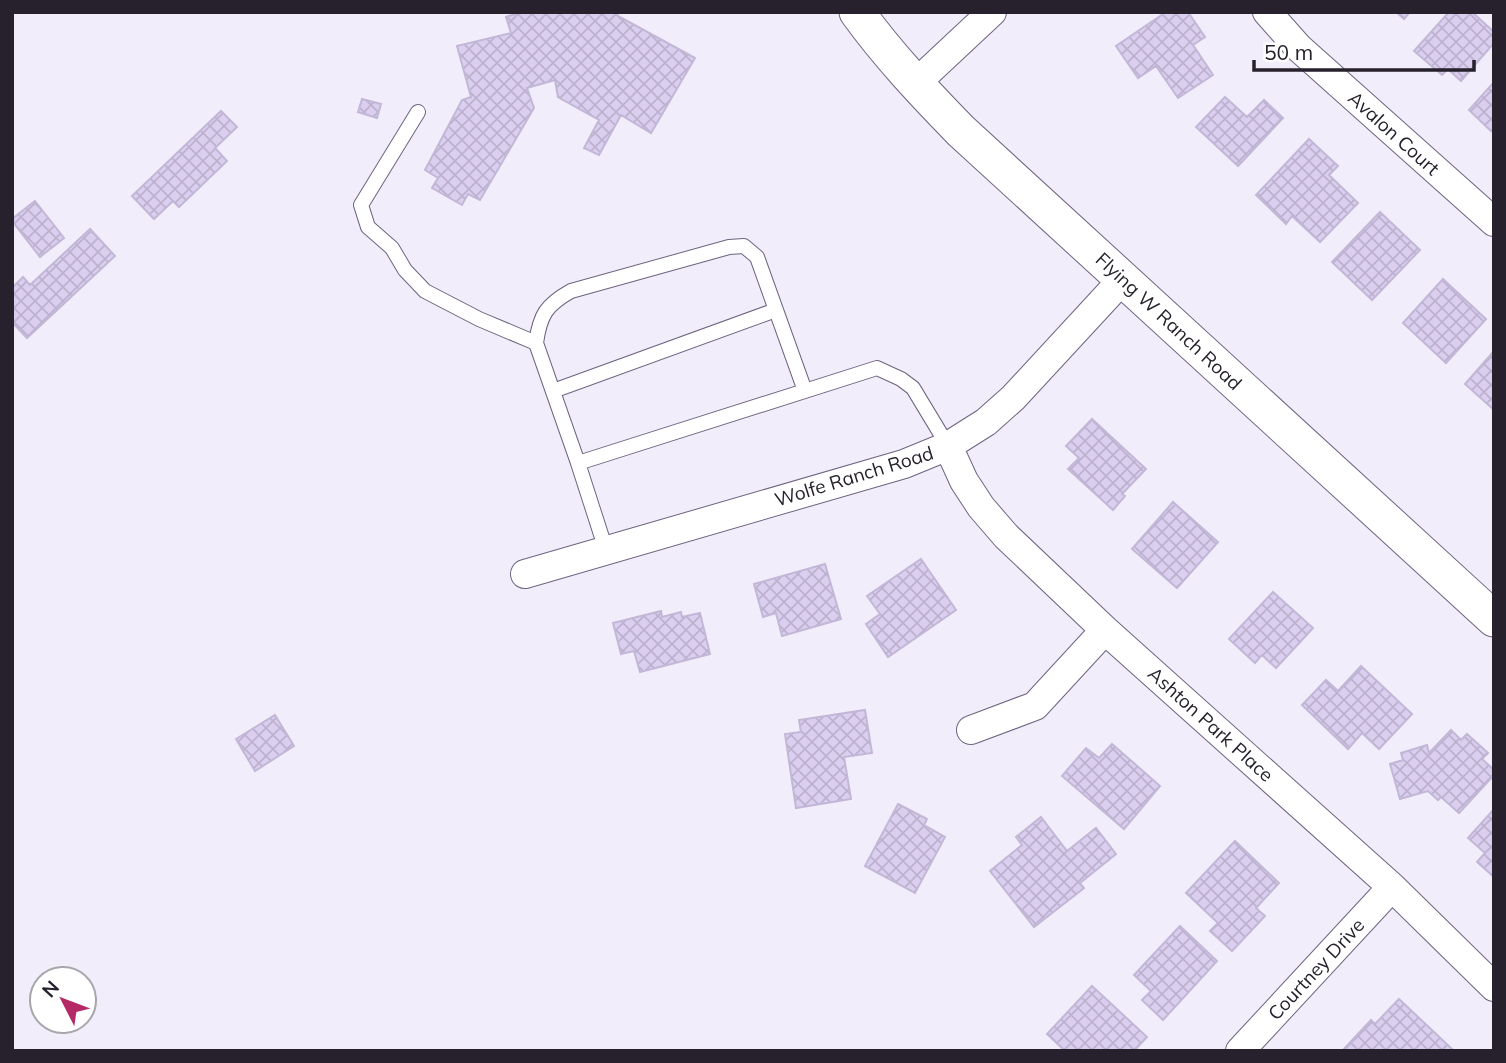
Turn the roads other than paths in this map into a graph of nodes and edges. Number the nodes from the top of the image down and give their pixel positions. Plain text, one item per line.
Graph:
1 (857, 12) edge
2 (992, 12) edge
3 (1267, 12) edge
4 (915, 83) junction
5 (418, 112) dead end
6 (1494, 222) edge
7 (1123, 279) junction
8 (776, 310) junction
9 (536, 343) junction
10 (553, 391) junction
11 (805, 391) junction
12 (948, 446) junction
13 (578, 463) junction
14 (606, 550) junction
15 (526, 573) dead end
16 (1494, 619) edge
17 (1105, 630) junction
18 (971, 730) dead end
19 (1392, 887) junction
20 (1494, 986) edge
21 (1240, 1051) edge

1 - 4 street, Flying W Ranch Road
2 - 4 street
3 - 6 street, Avalon Court
4 - 7 street, Flying W Ranch Road
5 - 9 lane
7 - 12 street, Wolfe Ranch Road
7 - 16 street, Flying W Ranch Road
8 - 9 lane
8 - 10 lane
8 - 11 lane
9 - 10 lane
10 - 13 lane
11 - 12 lane
11 - 13 lane
12 - 14 street, Wolfe Ranch Road
12 - 17 street, Ashton Park Place
13 - 14 lane
14 - 15 street, Wolfe Ranch Road
17 - 18 street
17 - 19 street, Ashton Park Place
19 - 20 street, Ashton Park Place
19 - 21 street, Courtney Drive

